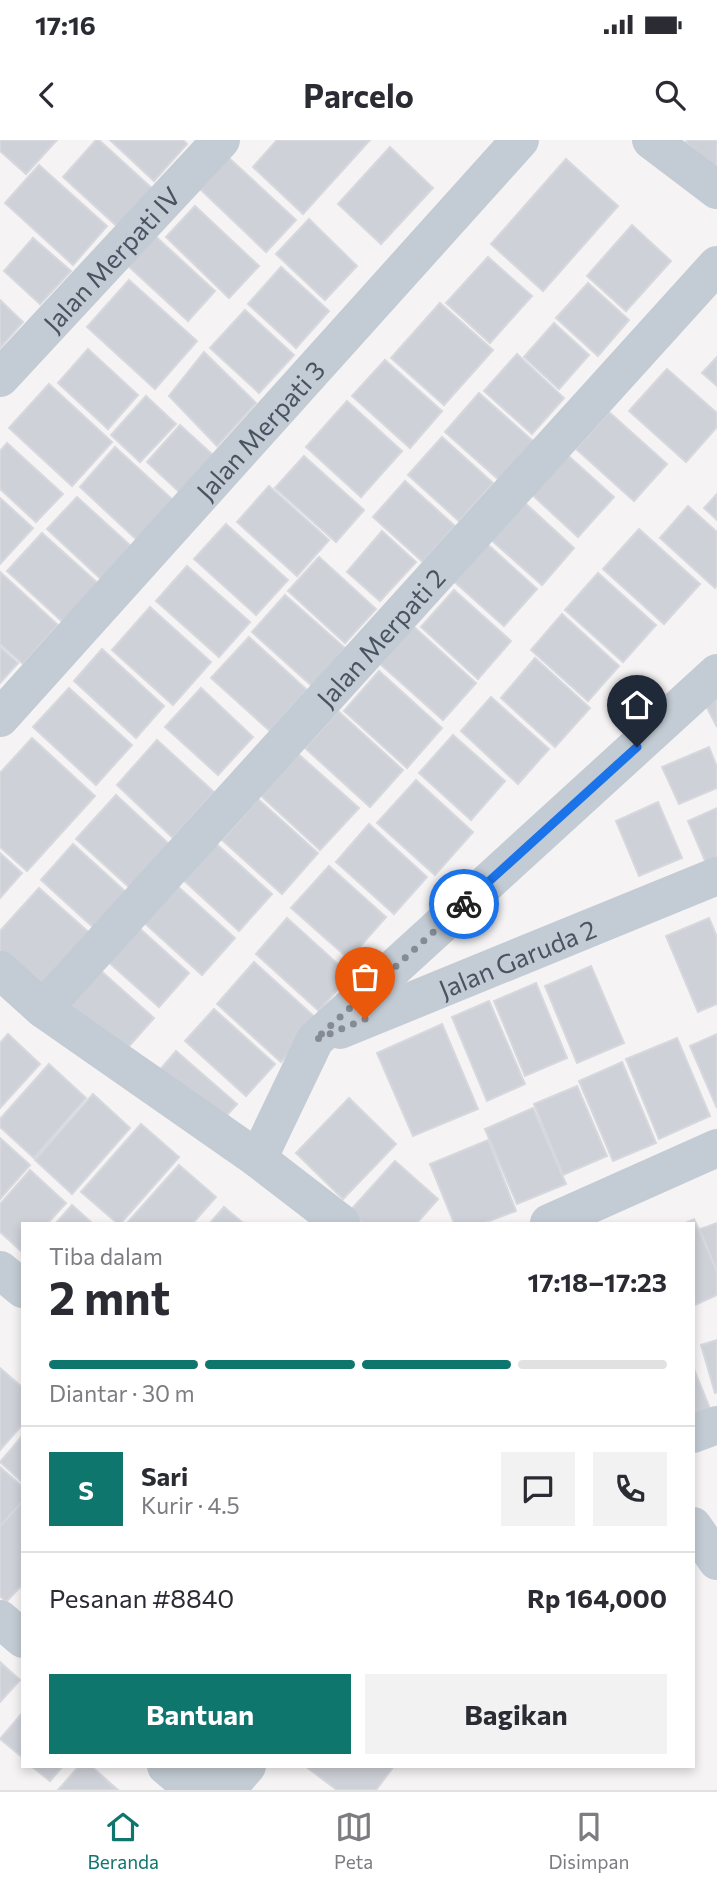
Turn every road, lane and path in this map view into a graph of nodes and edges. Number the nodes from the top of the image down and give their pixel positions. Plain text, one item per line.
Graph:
1 (221, 140) edge
2 (520, 140) edge
3 (651, 140) edge
4 (717, 190) edge
5 (717, 265) edge
6 (0, 378) edge
7 (717, 673) edge
8 (0, 718) edge
9 (717, 876) edge
10 (0, 970) edge
11 (43, 1009) junction
12 (315, 1040) junction
13 (708, 1151) edge
14 (258, 1159) junction
15 (340, 1222) edge
16 (551, 1222) edge
17 (0, 1270) edge
18 (21, 1287) edge
19 (717, 1425) edge
20 (695, 1433) edge
21 (695, 1530) edge
22 (717, 1561) edge
23 (0, 1619) edge
24 (21, 1637) edge
25 (168, 1768) edge
26 (230, 1781) edge

1 - 6 street, Jalan Merpati IV
2 - 8 street, Jalan Merpati 3
3 - 4 street
5 - 11 street, Jalan Merpati 2
7 - 12 street
9 - 12 street, Jalan Garuda 2
10 - 11 street
11 - 14 street
12 - 14 street
13 - 16 street
14 - 15 street
17 - 18 street
19 - 20 street
21 - 22 street
23 - 24 street
25 - 26 street

